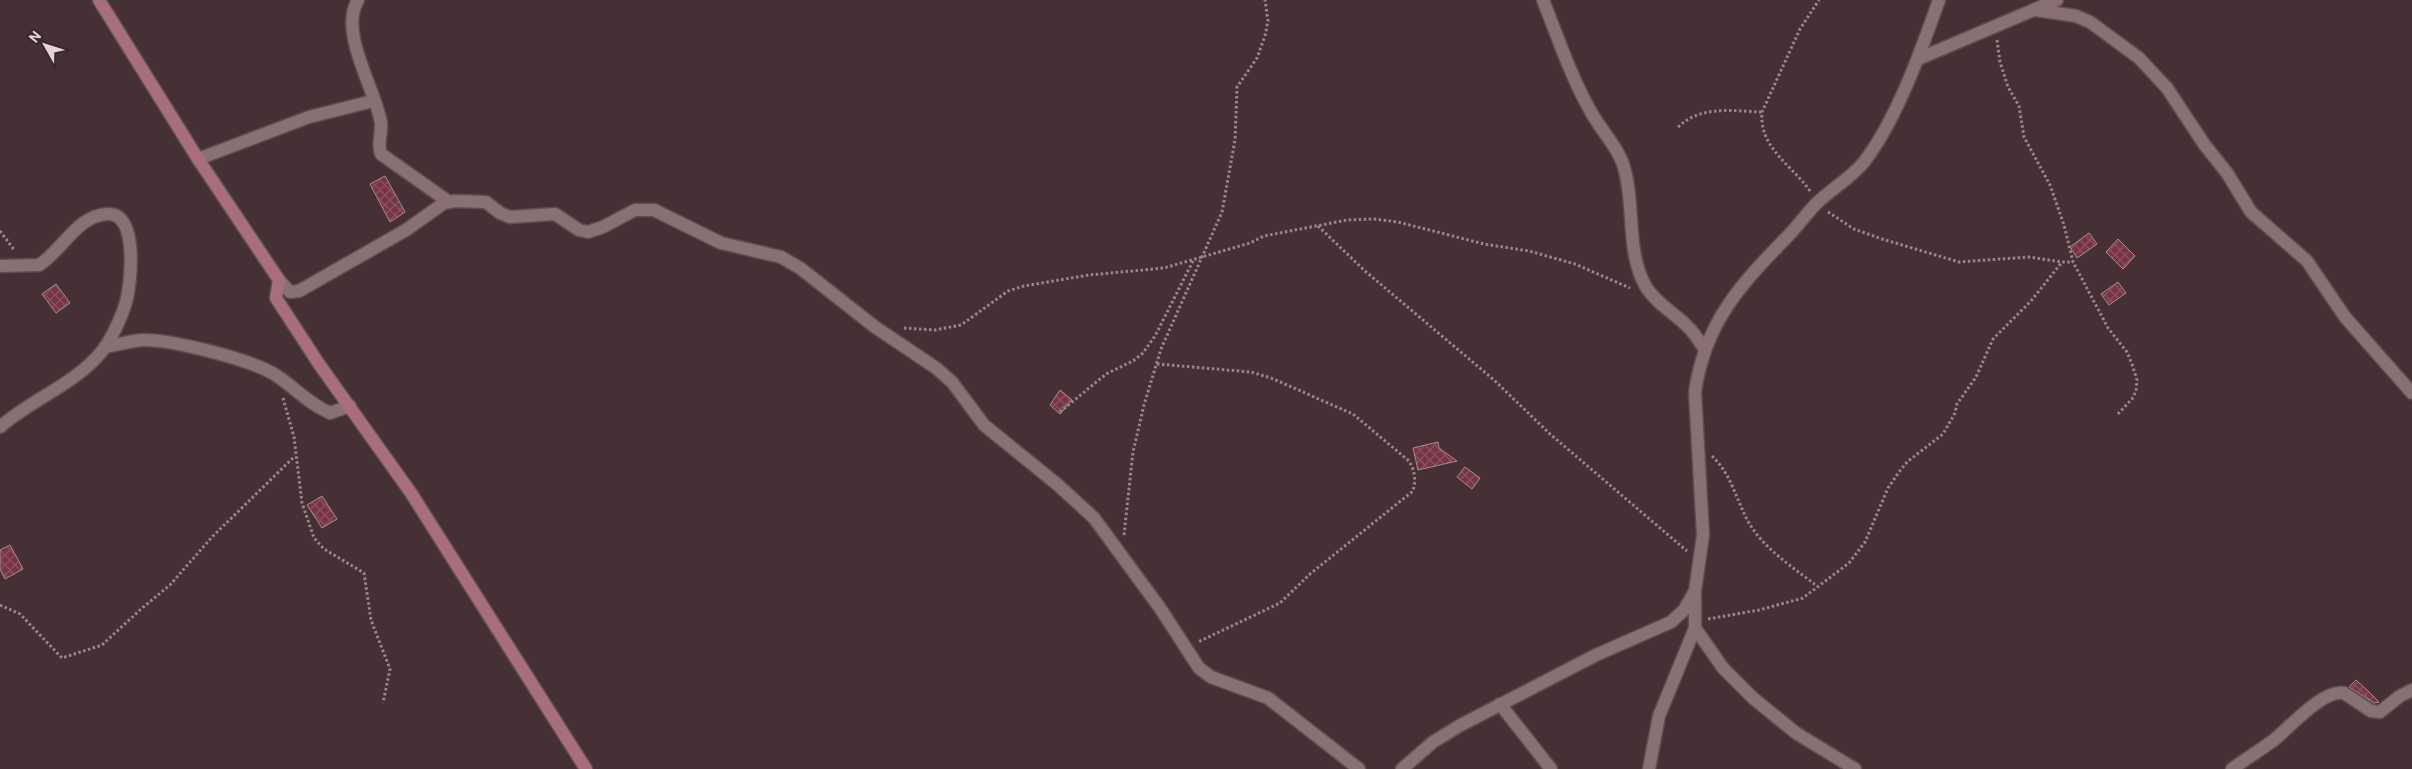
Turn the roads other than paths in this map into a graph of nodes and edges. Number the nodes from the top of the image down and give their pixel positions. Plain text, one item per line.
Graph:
1 (99, 0) edge
2 (358, 0) edge
3 (1543, 0) edge
4 (1939, 0) edge
5 (2057, 0) edge
6 (2036, 10) junction
7 (1918, 59) junction
8 (374, 101) junction
9 (198, 159) junction
10 (449, 202) junction
11 (0, 266) edge
12 (279, 280) junction
13 (104, 347) junction
14 (1706, 350) junction
15 (2412, 393) edge
16 (350, 406) junction
17 (0, 427) edge
18 (1695, 592) junction
19 (1695, 625) junction
20 (2412, 690) edge
21 (1500, 704) junction
22 (586, 769) edge
23 (1359, 769) edge
24 (1402, 769) edge
25 (1551, 769) edge
26 (1649, 769) edge
27 (1854, 769) edge
28 (2232, 769) edge

1 - 9 street
2 - 8 street
3 - 14 street
4 - 7 street
5 - 6 street
6 - 7 street
6 - 15 street
7 - 14 street
8 - 9 street
8 - 10 street
9 - 12 street
10 - 12 street
10 - 23 street
11 - 13 street
12 - 16 street
13 - 16 street
13 - 17 street
14 - 18 street
16 - 22 street
18 - 19 street
18 - 21 street
19 - 26 street
19 - 27 street
20 - 28 street
21 - 24 street
21 - 25 street

